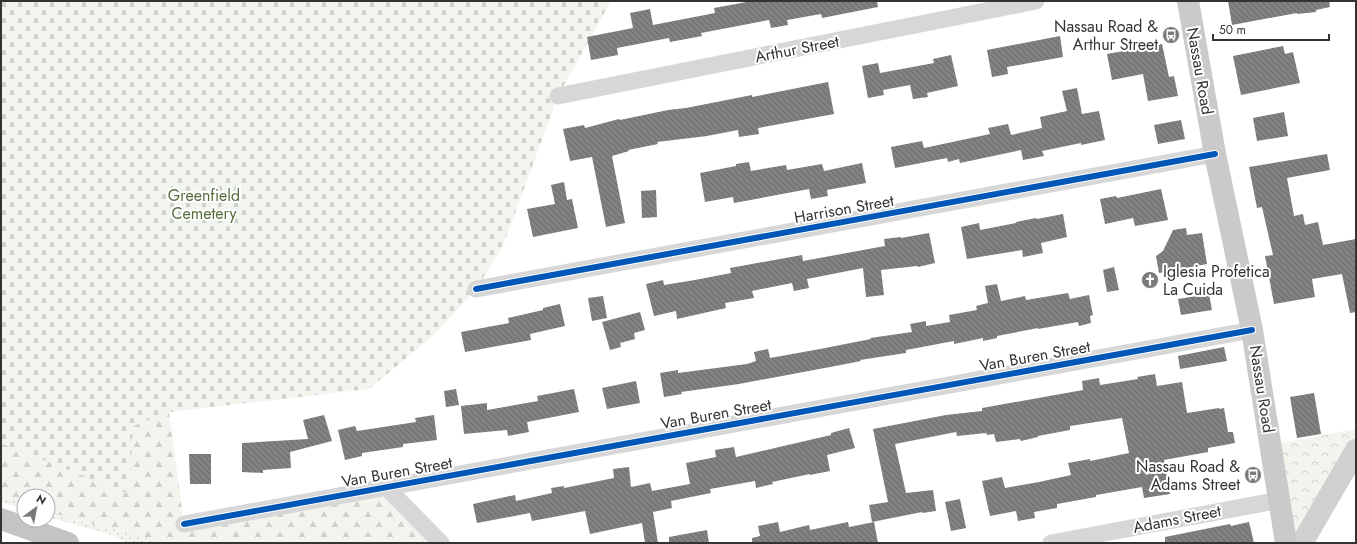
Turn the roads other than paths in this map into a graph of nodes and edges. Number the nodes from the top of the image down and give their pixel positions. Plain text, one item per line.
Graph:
1 (1036, 1) edge
2 (1188, 1) edge
3 (558, 96) dead end
4 (1215, 154) junction
5 (476, 289) dead end
6 (1252, 330) junction
7 (1356, 450) edge
8 (386, 487) junction
9 (1280, 500) junction
10 (1, 519) edge
11 (184, 524) dead end
12 (68, 543) edge
13 (441, 543) edge
14 (1051, 543) edge
15 (1286, 543) edge
16 (1302, 543) edge

1 - 3 street, Arthur Street
2 - 4 main road, Nassau Road
4 - 5 street, Harrison Street
4 - 6 main road, Nassau Road
6 - 8 street, Van Buren Street
6 - 9 main road, Nassau Road
7 - 16 main road
8 - 11 street, Van Buren Street
8 - 13 street
9 - 14 street, Adams Street
9 - 15 main road, Nassau Road
10 - 12 highway

